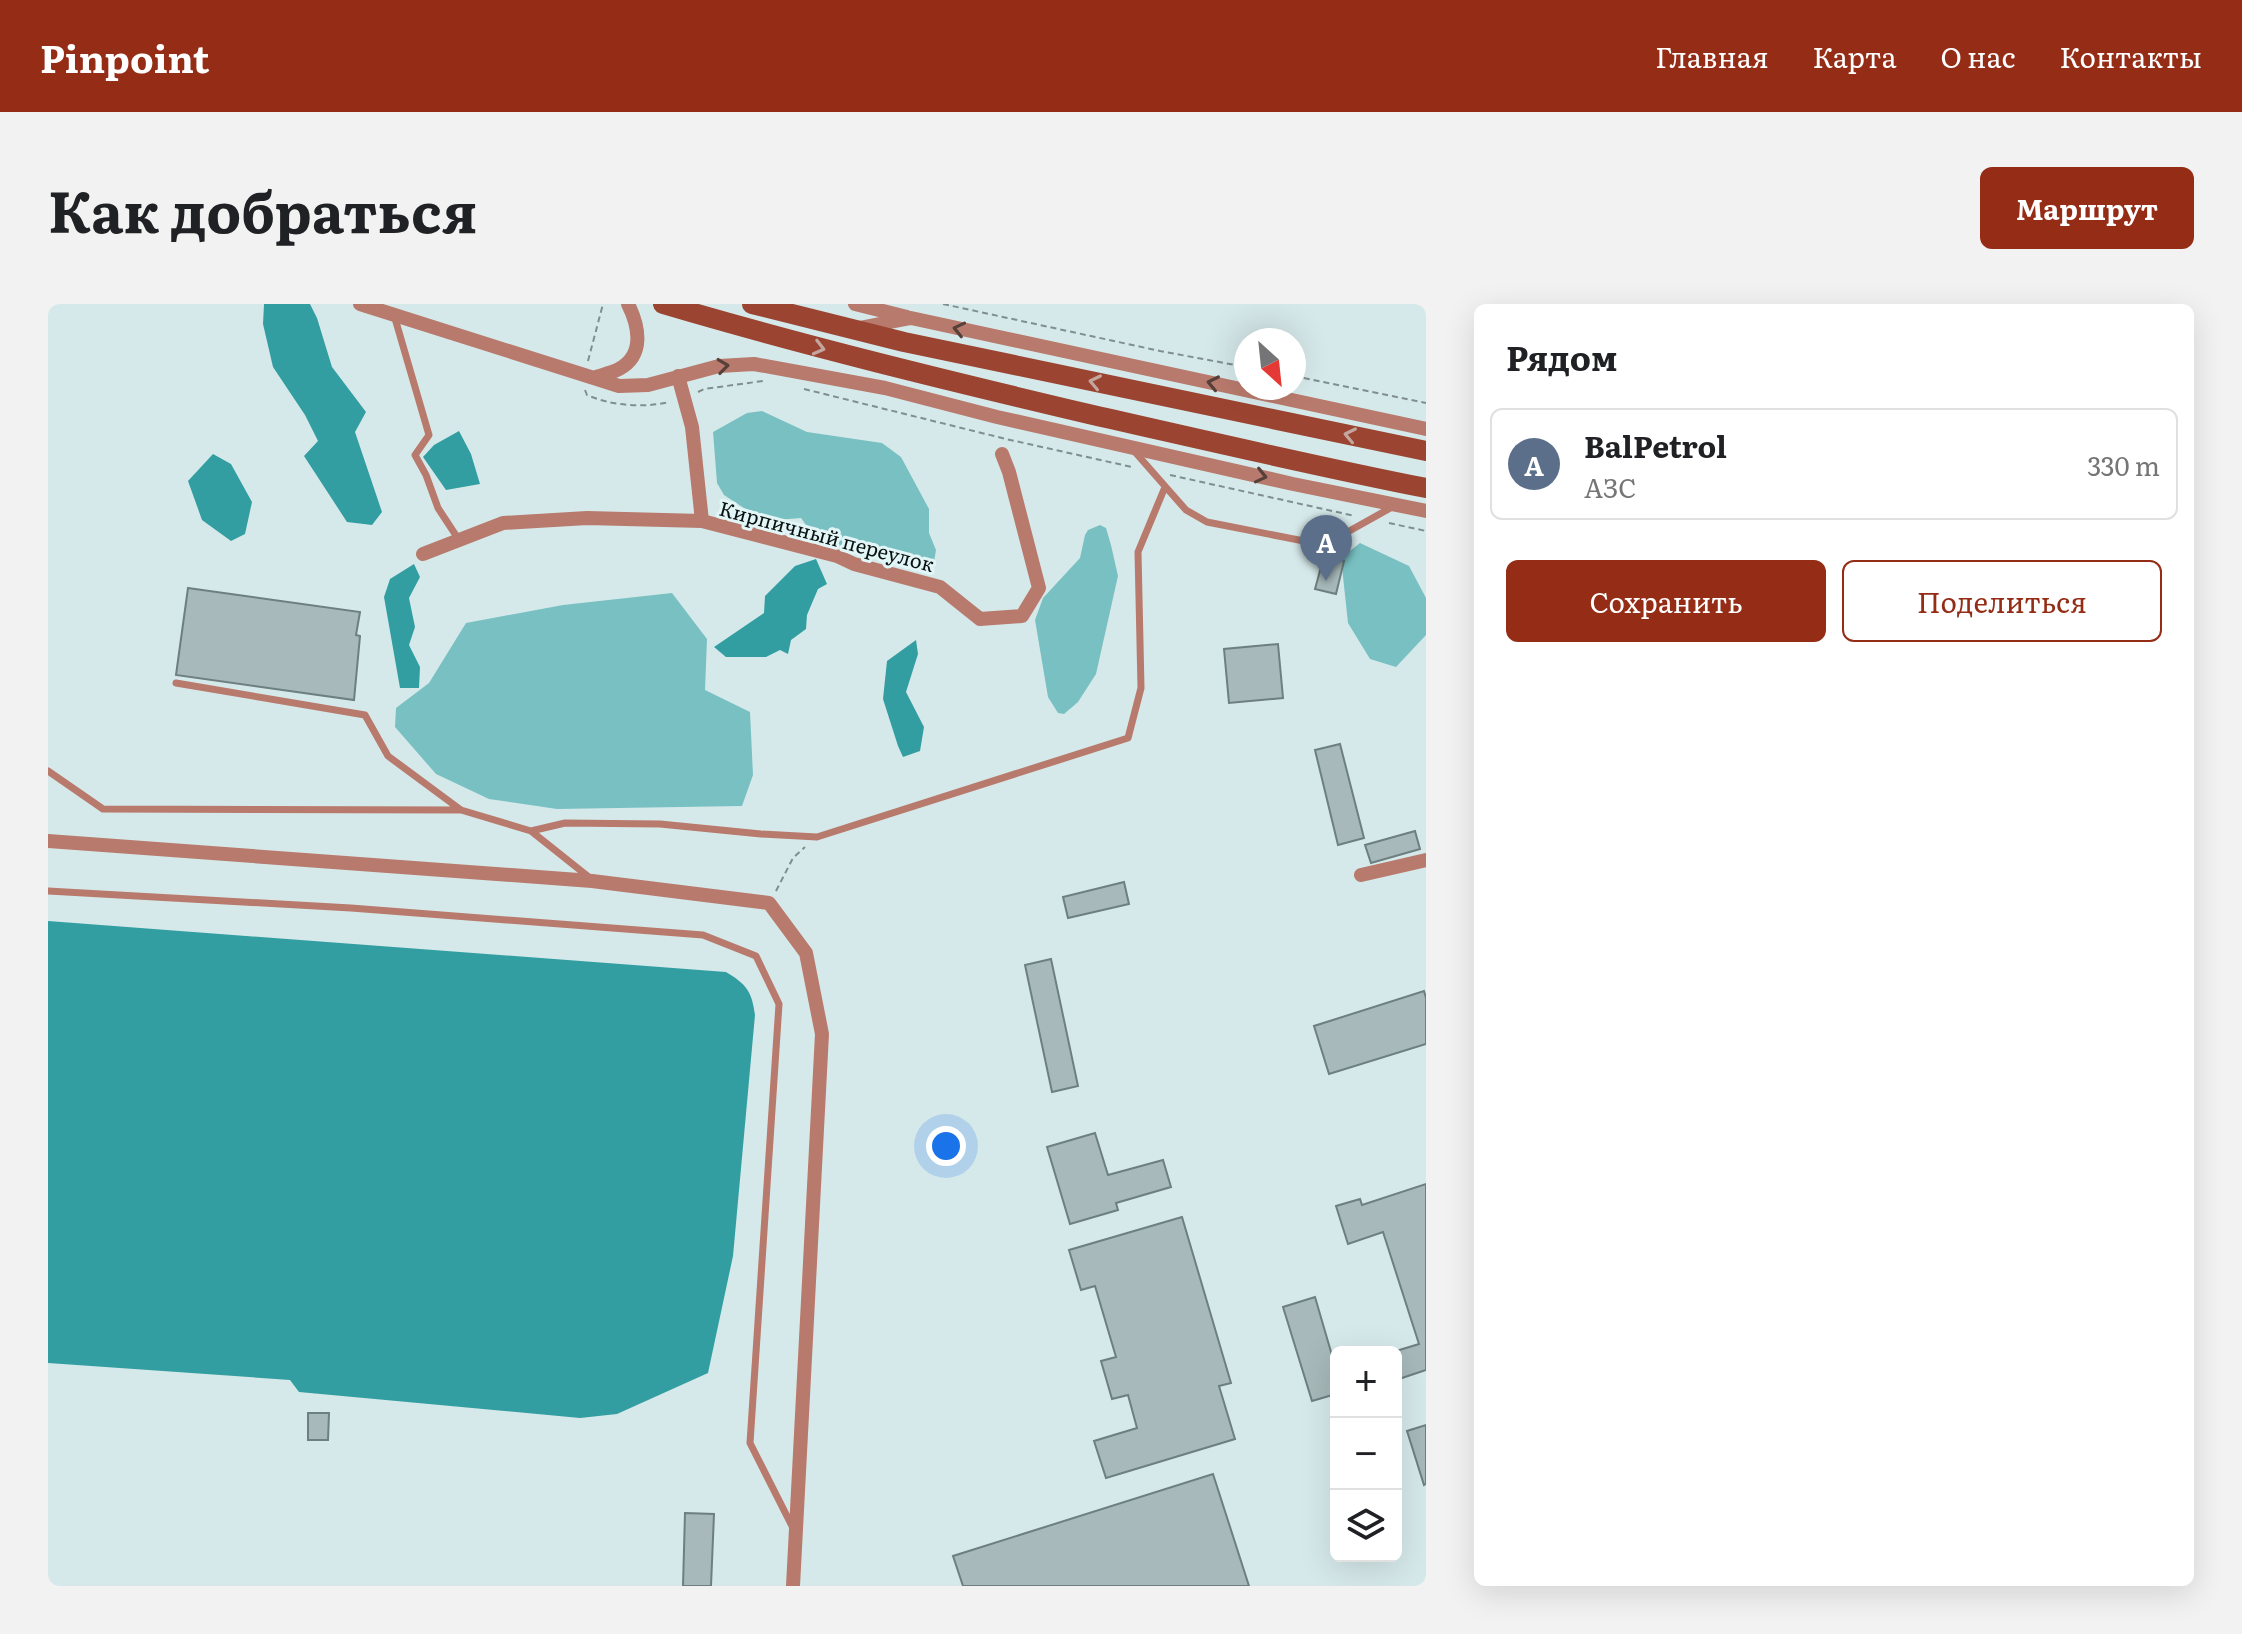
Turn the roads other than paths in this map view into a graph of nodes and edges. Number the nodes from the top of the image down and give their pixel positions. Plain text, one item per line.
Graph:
1 (360, 304) edge
2 (628, 304) edge
3 (663, 304) edge
4 (752, 304) edge
5 (855, 304) edge
6 (394, 315) junction
7 (911, 318) junction
8 (851, 329) junction
9 (854, 357) junction
10 (678, 376) junction
11 (589, 377) junction
12 (885, 388) junction
13 (1426, 429) edge
14 (1131, 447) junction
15 (1426, 451) edge
16 (1002, 454) dead end
17 (1165, 487) junction
18 (1426, 488) edge
19 (1396, 504) junction
20 (1426, 511) edge
21 (702, 521) junction
22 (459, 540) junction
23 (423, 554) dead end
24 (176, 683) dead end
25 (48, 771) edge
26 (461, 810) junction
27 (531, 831) junction
28 (48, 841) edge
29 (1426, 860) edge
30 (1361, 875) dead end
31 (592, 881) junction
32 (48, 891) edge
33 (796, 1536) junction
34 (793, 1586) edge

1 - 6 street
2 - 11 street
3 -> 9 main road
4 - 8 main road
5 - 7 street
6 - 11 street
6 - 22 lane
7 - 8 street
13 -> 7 street
15 -> 8 main road
9 - 12 street
9 - 18 main road
10 - 11 street
10 -> 12 street
10 - 21 street
12 - 14 street
14 - 17 lane
14 -> 19 street
16 - 21 street, Кирпичный переулок
17 - 19 lane
17 - 27 lane
19 - 20 street
21 - 22 street, Кирпичный переулок
22 - 23 street, Кирпичный переулок
24 - 26 lane
25 - 26 lane
26 - 27 lane
27 - 31 lane
28 - 31 street
29 - 30 street
31 - 33 street
32 - 33 lane
33 - 34 street

